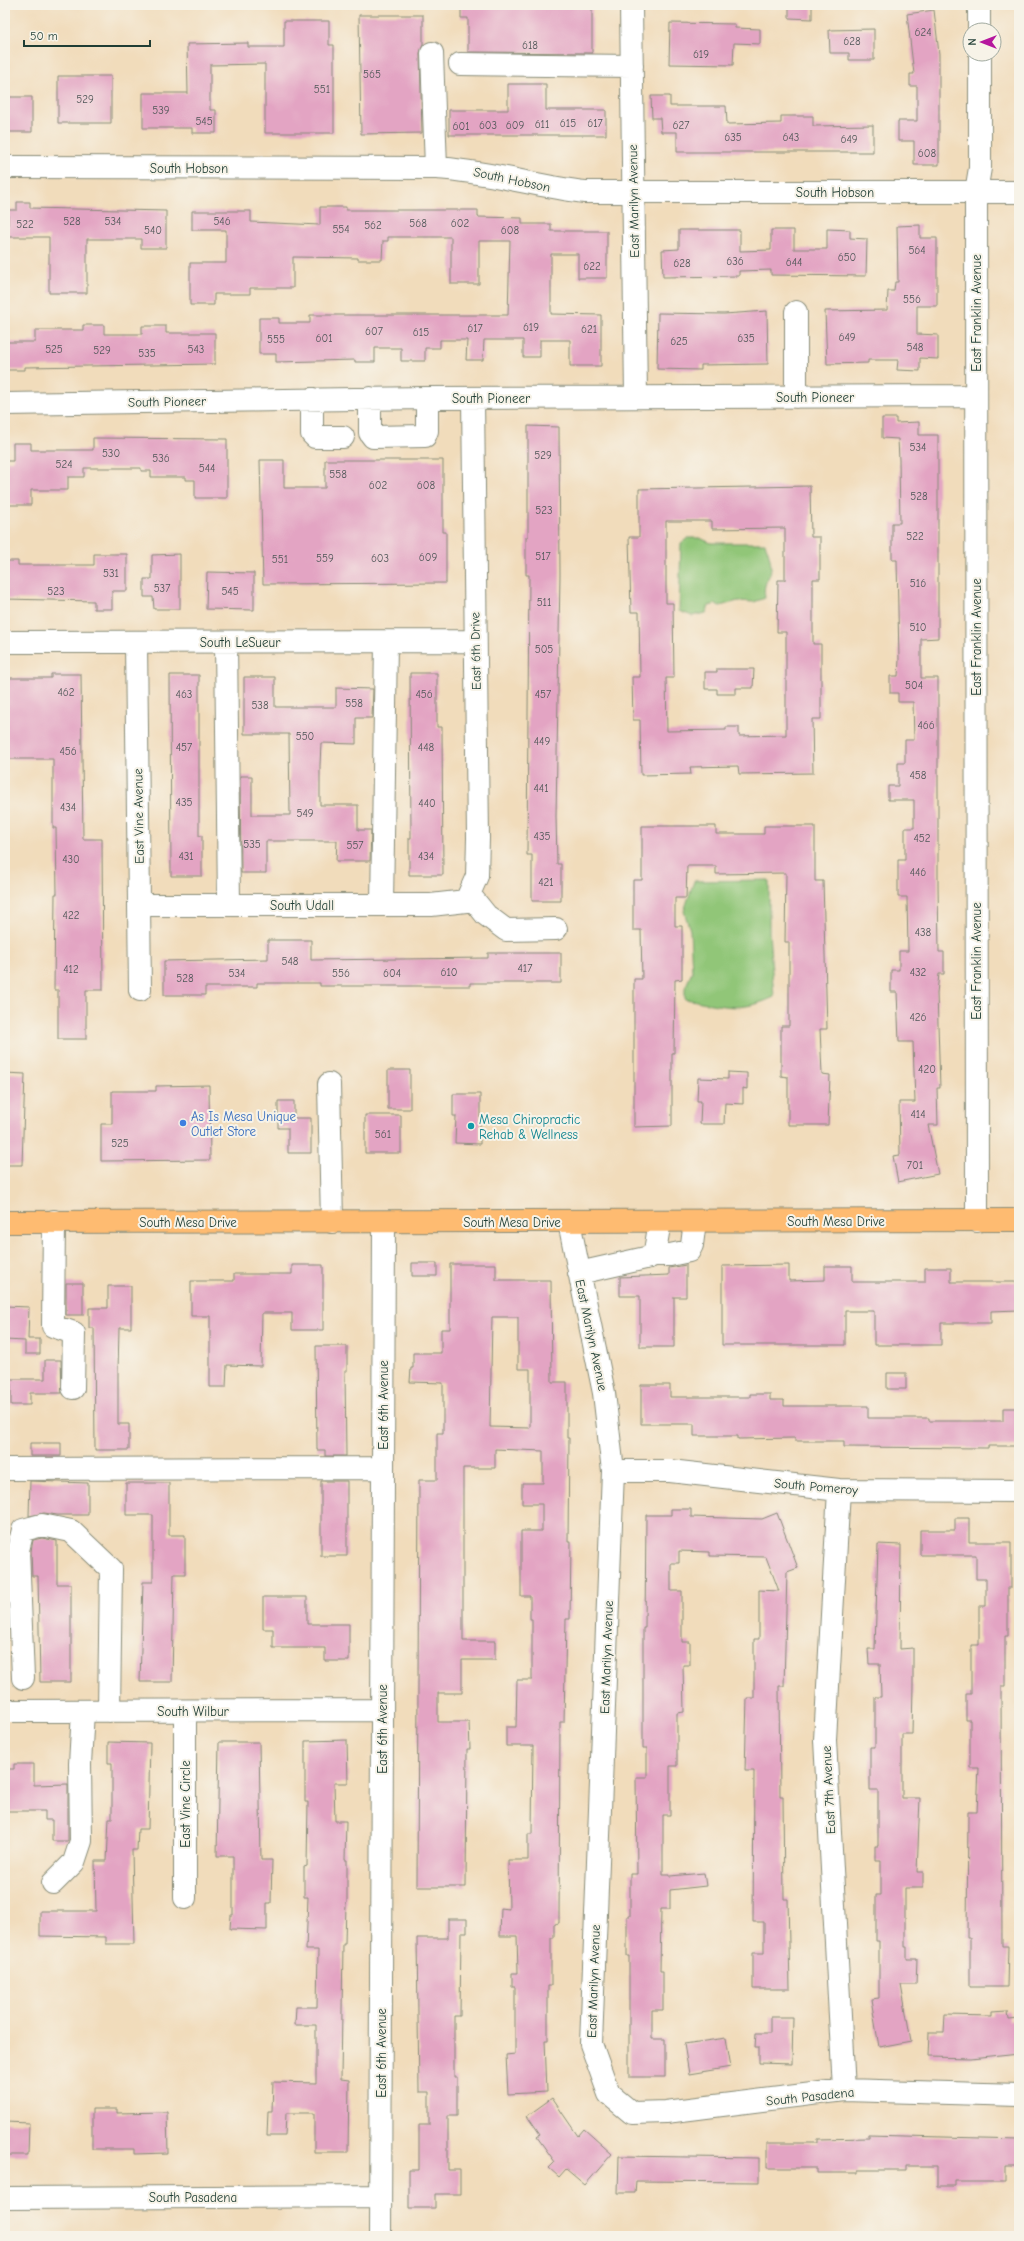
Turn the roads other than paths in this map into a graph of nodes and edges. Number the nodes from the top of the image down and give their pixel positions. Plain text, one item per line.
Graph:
1 (631, 5) edge
2 (979, 5) edge
3 (979, 22) edge
4 (432, 53) dead end
5 (980, 62) edge
6 (460, 64) dead end
7 (632, 66) junction
8 (5, 167) edge
9 (436, 168) junction
10 (633, 192) junction
11 (976, 192) junction
12 (1019, 192) edge
13 (796, 312) dead end
14 (976, 396) junction
15 (636, 397) junction
16 (796, 397) junction
17 (370, 398) junction
18 (427, 398) junction
19 (473, 398) junction
20 (312, 399) junction
21 (5, 404) edge
22 (343, 437) dead end
23 (5, 642) edge
24 (136, 642) junction
25 (226, 642) junction
26 (386, 642) junction
27 (474, 642) junction
28 (467, 898) junction
29 (229, 904) junction
30 (139, 905) junction
31 (382, 905) junction
32 (556, 929) dead end
33 (140, 990) dead end
34 (329, 1084) dead end
35 (1019, 1220) edge
36 (54, 1221) junction
37 (660, 1221) junction
38 (695, 1221) junction
39 (977, 1221) junction
40 (5, 1222) edge
41 (332, 1222) junction
42 (384, 1222) junction
43 (569, 1222) junction
44 (652, 1255) junction
45 (579, 1273) junction
46 (73, 1388) dead end
47 (383, 1468) junction
48 (5, 1469) edge
49 (613, 1471) junction
50 (839, 1490) junction
51 (1019, 1491) edge
52 (23, 1678) dead end
53 (382, 1710) junction
54 (5, 1711) edge
55 (83, 1711) junction
56 (108, 1711) junction
57 (185, 1711) junction
58 (53, 1883) dead end
59 (185, 1898) dead end
60 (844, 2090) junction
61 (609, 2094) joint
62 (1019, 2095) edge
63 (380, 2196) junction
64 (5, 2198) edge
65 (380, 2236) edge

1 - 7 street, East Marilyn Avenue
2 - 3 street
4 - 9 street
5 - 11 street, East Franklin Avenue
6 - 7 street
7 - 10 street, East Marilyn Avenue
8 - 9 street, South Hobson
9 - 10 street, South Hobson
10 - 11 street, South Hobson
10 - 15 street, East Marilyn Avenue
11 - 12 street, South Hobson
11 - 14 street, East Franklin Avenue
13 - 16 street
14 - 16 street, South Pioneer
14 - 39 street, East Franklin Avenue
15 - 16 street, South Pioneer
15 - 19 street, South Pioneer
17 - 18 street, South Pioneer
17 - 18 street
17 - 20 street, South Pioneer
18 - 19 street, South Pioneer
19 - 27 street, East 6th Drive
20 - 21 street, South Pioneer
20 - 22 street
23 - 24 street, South LeSueur
24 - 25 street, South LeSueur
24 - 30 street, East Vine Avenue
25 - 26 street, South LeSueur
25 - 29 street
26 - 27 street, South LeSueur
26 - 31 street
27 - 28 street, East 6th Drive
28 - 31 street, South Udall
28 - 32 street
29 - 30 street, South Udall
29 - 31 street, South Udall
30 - 33 street, East Vine Avenue
34 - 41 street
35 - 39 main road, South Mesa Drive
36 - 40 main road, South Mesa Drive
36 - 41 main road, South Mesa Drive
36 - 46 street
37 - 38 main road, South Mesa Drive
37 - 43 main road, South Mesa Drive
37 - 44 street
38 - 39 main road, South Mesa Drive
38 - 44 street
41 - 42 main road, South Mesa Drive
42 - 43 main road, South Mesa Drive
42 - 47 street, East 6th Avenue
43 - 45 street, East Marilyn Avenue
44 - 45 street
45 - 49 street, East Marilyn Avenue
47 - 48 street
47 - 53 street, East 6th Avenue
49 - 50 street, South Pomeroy
49 - 61 street, East Marilyn Avenue
50 - 51 street, South Pomeroy
50 - 60 street, East 7th Avenue
52 - 56 street
53 - 57 street, South Wilbur
53 - 63 street, East 6th Avenue
54 - 55 street, South Wilbur
55 - 56 street, South Wilbur
55 - 58 street
56 - 57 street, South Wilbur
57 - 59 street, East Vine Circle
60 - 61 street, South Pasadena
60 - 62 street, South Pasadena
63 - 64 street, South Pasadena
63 - 65 street, East 6th Avenue

